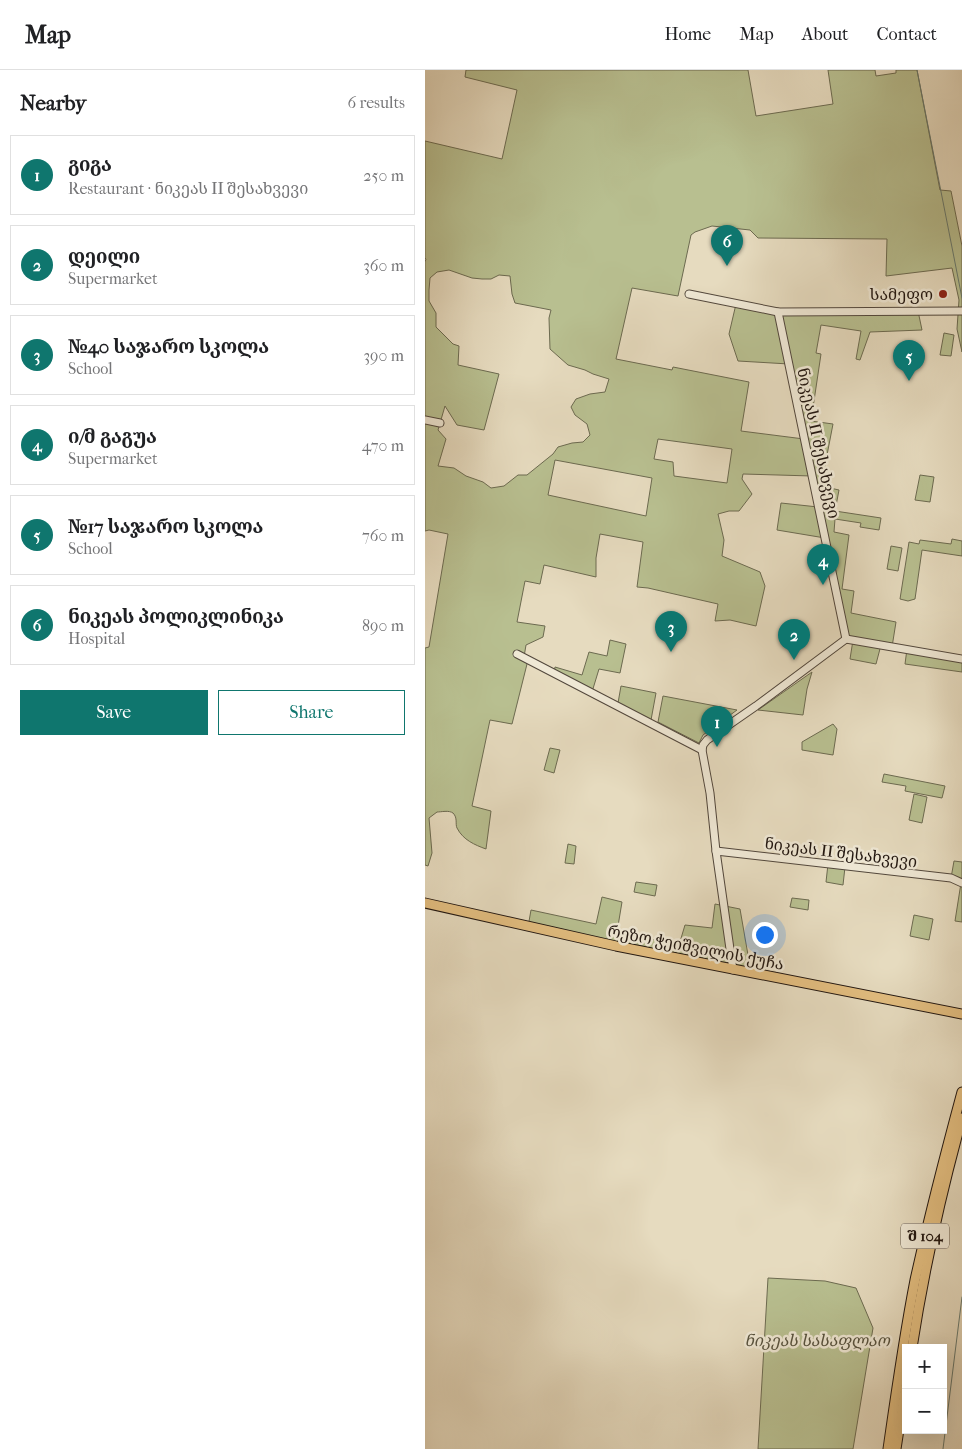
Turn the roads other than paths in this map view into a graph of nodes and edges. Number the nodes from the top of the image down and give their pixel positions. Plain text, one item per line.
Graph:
1 (689, 294) dead end
2 (962, 311) edge
3 (778, 312) junction
4 (425, 420) edge
5 (440, 423) dead end
6 (846, 638) junction
7 (517, 654) dead end
8 (962, 659) edge
9 (702, 750) junction
10 (716, 851) junction
11 (962, 883) edge
12 (425, 903) edge
13 (733, 970) junction
14 (962, 1014) edge
15 (962, 1092) edge
16 (962, 1118) edge
17 (908, 1344) edge
18 (912, 1344) edge
19 (902, 1388) edge
20 (902, 1389) edge
21 (888, 1449) edge
22 (896, 1449) edge

1 - 3 street
2 - 3 street
3 - 6 street, ნიკეას II შესახვევი
4 - 5 street
6 - 8 street
6 - 9 street
7 - 9 street
9 - 10 street
10 - 11 street, ნიკეას II შესახვევი
10 - 13 street
12 - 13 main road, რეზო ჭეიშვილის ქუჩა
13 - 14 main road, რეზო ჭეიშვილის ქუჩა
15 - 17 main road, შ 104
16 - 18 main road, შ 104
19 - 21 main road, შ 104
20 - 22 main road, შ 104

